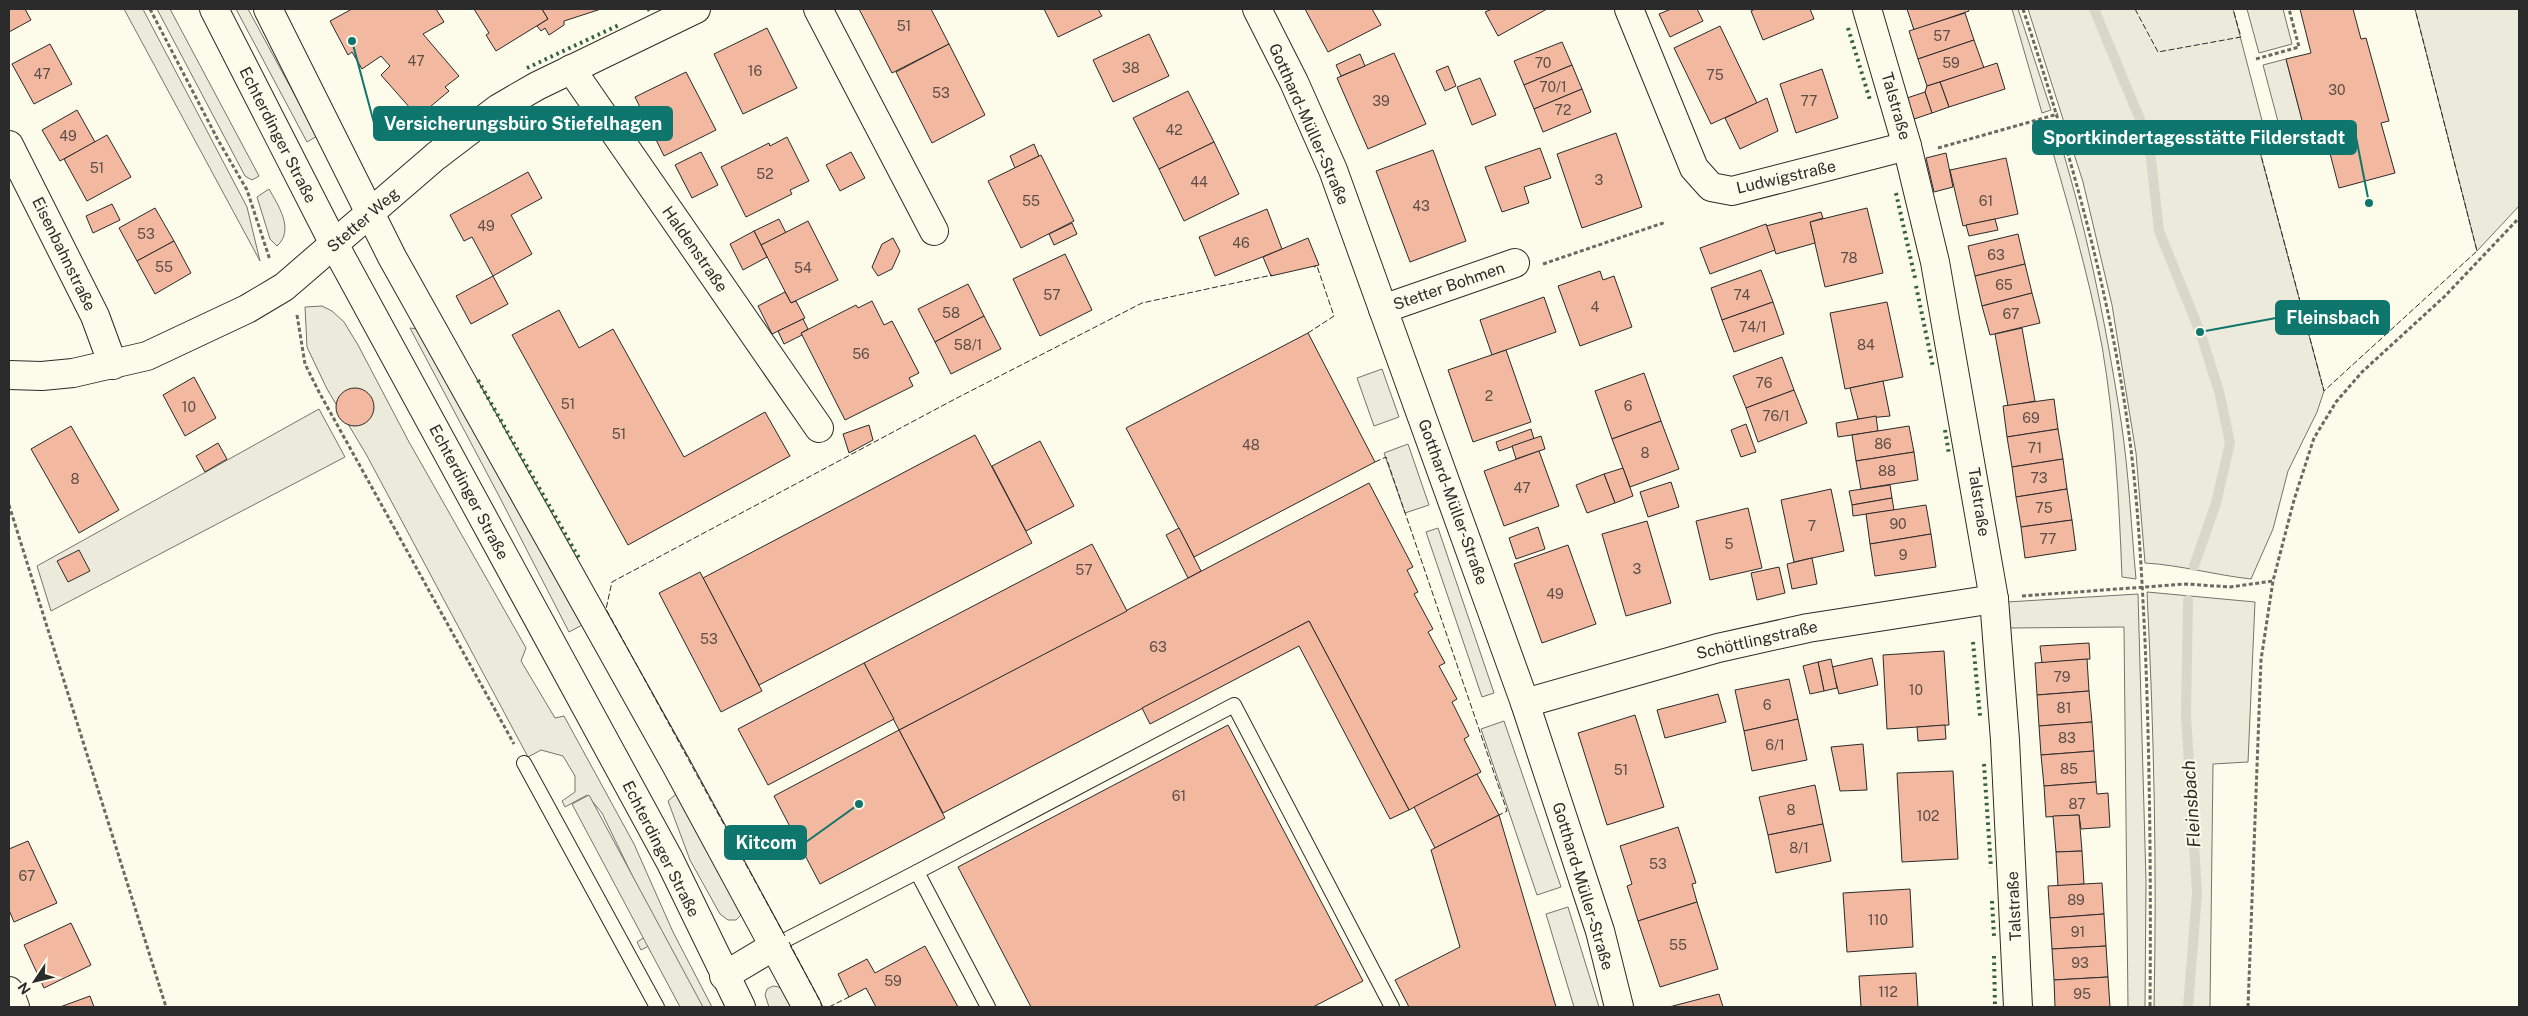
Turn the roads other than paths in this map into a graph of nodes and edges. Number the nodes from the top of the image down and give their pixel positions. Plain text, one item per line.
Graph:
1 (214, 9) edge
2 (268, 9) edge
3 (696, 9) edge
4 (818, 9) edge
5 (1257, 9) edge
6 (1629, 9) edge
7 (1867, 9) edge
8 (571, 69) junction
9 (9, 145) edge
10 (1908, 151) junction
11 (370, 213) junction
12 (934, 231) dead end
13 (335, 246) junction
14 (1515, 263) road end
15 (1383, 309) junction
16 (113, 365) junction
17 (9, 374) edge
18 (819, 428) dead end
19 (1994, 599) junction
20 (1525, 702) junction
21 (524, 763) road end
22 (917, 872) junction
23 (774, 946) junction
24 (724, 976) junction
25 (9, 992) edge
26 (15, 1007) edge
27 (657, 1007) edge
28 (741, 1007) edge
29 (807, 1007) edge
30 (988, 1007) edge
31 (1392, 1007) edge
32 (1619, 1007) edge
33 (2018, 1007) edge

1 - 13 street, Echterdinger Straße
2 - 11 street
3 - 8 street, Stetter Weg
4 - 12 street
5 - 15 street, Gotthard-Müller-Straße
6 - 10 street, Ludwigstraße
7 - 10 street, Talstraße
8 - 11 street, Stetter Weg
8 - 18 street, Haldenstraße
9 - 16 street, Eisenbahnstraße
10 - 19 street, Talstraße
11 - 13 street, Stetter Weg
11 - 23 street
13 - 16 street, Stetter Weg
13 - 24 street, Echterdinger Straße
14 - 15 street, Stetter Bohmen
15 - 20 street, Gotthard-Müller-Straße
16 - 17 street, Stetter Weg
19 - 20 street, Schöttlingstraße
19 - 33 street, Talstraße
20 - 32 street, Gotthard-Müller-Straße
21 - 27 lane
22 - 23 lane
22 - 30 lane
22 - 31 lane
23 - 24 street
23 - 29 street
24 - 28 street, Echterdinger Straße
25 - 26 street

